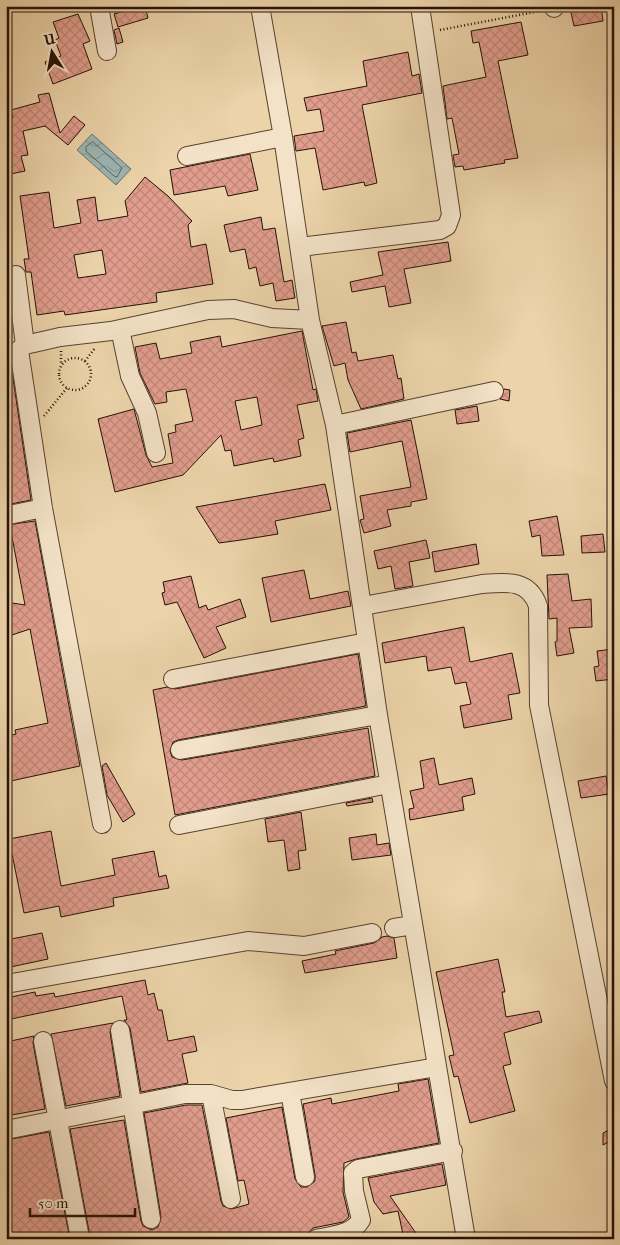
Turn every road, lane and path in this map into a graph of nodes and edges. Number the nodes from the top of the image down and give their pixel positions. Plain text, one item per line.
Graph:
1 (99, 6) edge
2 (260, 6) edge
3 (420, 6) edge
4 (554, 7) edge
5 (425, 33) junction
6 (107, 51) dead end
7 (283, 137) junction
8 (187, 156) dead end
9 (300, 247) junction
10 (16, 275) dead end
11 (310, 320) junction
12 (120, 329) junction
13 (24, 345) junction
14 (67, 388) junction
15 (494, 392) dead end
16 (335, 425) junction
17 (31, 433) junction
18 (156, 453) dead end
19 (43, 508) junction
20 (9, 516) dead end
21 (363, 606) junction
22 (367, 642) junction
23 (173, 679) dead end
24 (378, 715) junction
25 (180, 750) dead end
26 (389, 784) junction
27 (102, 824) dead end
28 (179, 825) dead end
29 (413, 925) junction
30 (394, 928) dead end
31 (372, 933) dead end
32 (6, 984) edge
33 (120, 1030) dead end
34 (43, 1041) dead end
35 (437, 1067) junction
36 (614, 1081) edge
37 (290, 1092) junction
38 (211, 1094) junction
39 (132, 1104) junction
40 (56, 1120) junction
41 (6, 1130) edge
42 (452, 1151) junction
43 (305, 1177) dead end
44 (231, 1199) dead end
45 (151, 1220) dead end
46 (79, 1233) dead end
47 (316, 1239) edge
48 (466, 1239) edge

1 - 6 street
2 - 7 street
3 - 5 street
4 - 5 path
5 - 9 street
7 - 8 street
7 - 9 street
9 - 11 street
10 - 13 street
11 - 12 street
11 - 16 street
12 - 13 street
12 - 18 street
13 - 17 street
14 - 14 path
14 - 17 path
15 - 16 street
16 - 21 street
17 - 19 street
19 - 20 street
19 - 27 street
21 - 22 street
21 - 36 street
22 - 23 street
22 - 24 street
24 - 25 street
24 - 26 street
26 - 28 street
26 - 29 street
29 - 30 street
29 - 35 street
31 - 32 street
33 - 39 street
34 - 40 street
35 - 37 street
35 - 42 street
37 - 38 street
37 - 43 street
38 - 39 street
38 - 44 street
39 - 40 street
39 - 45 street
40 - 41 street
40 - 46 street
42 - 47 street
42 - 48 street

